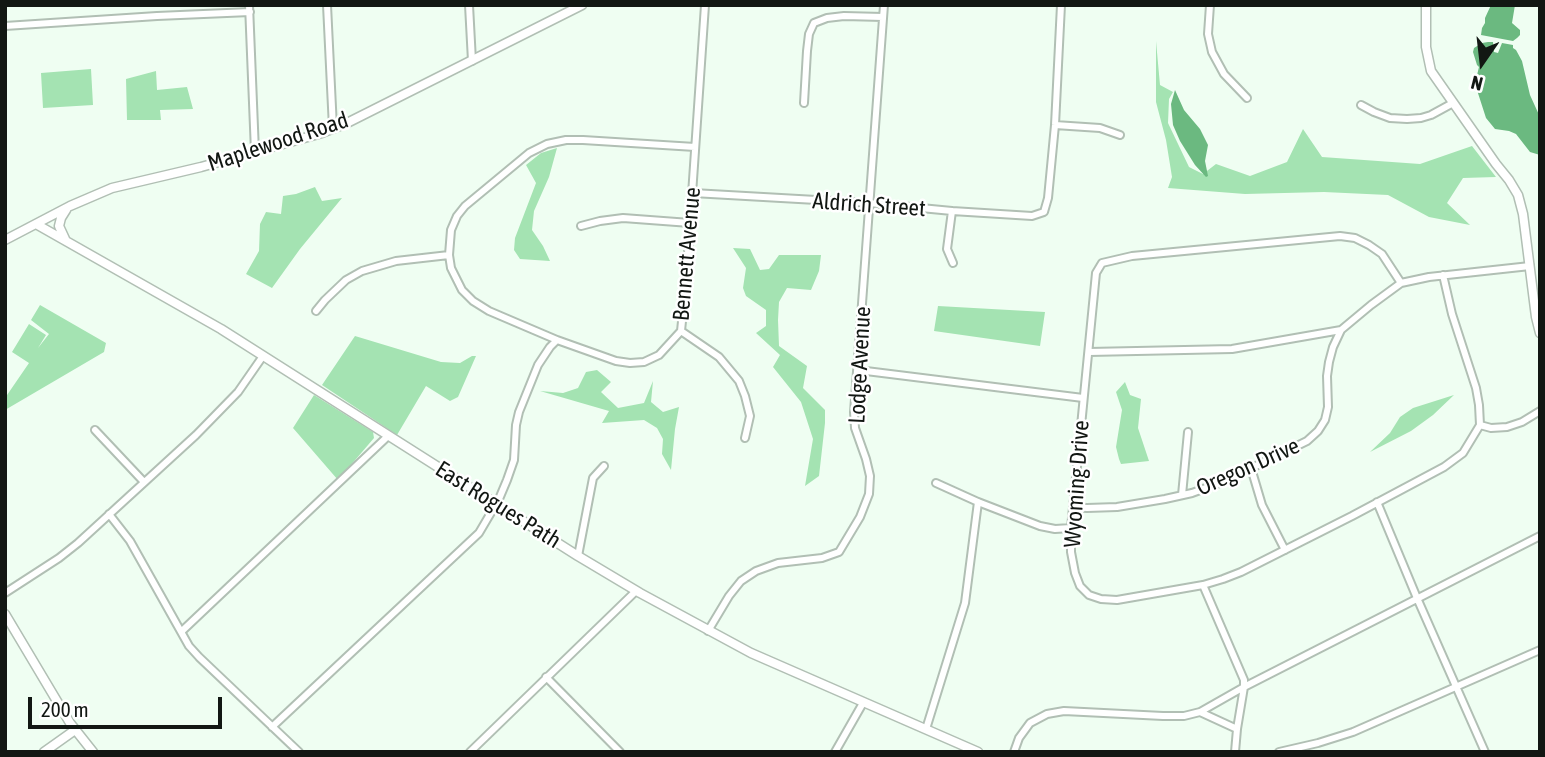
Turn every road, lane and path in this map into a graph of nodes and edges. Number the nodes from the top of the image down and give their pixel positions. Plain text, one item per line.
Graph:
1 (327, 5) edge
2 (469, 5) edge
3 (582, 5) edge
4 (705, 5) edge
5 (884, 5) edge
6 (1061, 5) edge
7 (1210, 5) edge
8 (1426, 5) edge
9 (249, 8) edge
10 (883, 17) junction
11 (5, 26) edge
12 (472, 61) junction
13 (1247, 98) dead end
14 (804, 103) dead end
15 (1452, 103) junction
16 (1361, 105) dead end
17 (1055, 125) junction
18 (333, 128) junction
19 (1120, 135) dead end
20 (695, 147) junction
21 (255, 152) junction
22 (693, 193) junction
23 (869, 203) junction
24 (70, 206) junction
25 (952, 211) junction
26 (690, 223) junction
27 (36, 224) junction
28 (581, 226) dead end
29 (5, 240) edge
30 (67, 242) junction
31 (449, 256) junction
32 (953, 263) dead end
33 (1530, 266) junction
34 (1443, 275) junction
35 (1401, 283) junction
36 (316, 311) dead end
37 (1341, 330) junction
38 (681, 331) junction
39 (1540, 333) edge
40 (557, 340) junction
41 (1089, 352) junction
42 (263, 356) junction
43 (858, 370) junction
44 (1083, 398) junction
45 (1540, 411) edge
46 (1480, 425) junction
47 (95, 430) dead end
48 (1188, 432) dead end
49 (388, 436) junction
50 (745, 438) dead end
51 (604, 466) dead end
52 (1251, 468) junction
53 (144, 482) junction
54 (936, 483) dead end
55 (1182, 495) junction
56 (978, 502) junction
57 (1377, 502) junction
58 (496, 504) junction
59 (1074, 507) junction
60 (109, 514) junction
61 (1071, 528) junction
62 (1540, 536) edge
63 (1285, 550) junction
64 (578, 556) junction
65 (1203, 585) junction
66 (636, 591) junction
67 (5, 593) edge
68 (1417, 598) junction
69 (5, 614) edge
70 (182, 631) junction
71 (708, 631) junction
72 (1540, 650) edge
73 (546, 677) junction
74 (1457, 686) junction
75 (1244, 687) junction
76 (863, 703) junction
77 (1200, 712) junction
78 (272, 727) junction
79 (926, 729) junction
80 (1237, 729) junction
81 (75, 730) junction
82 (44, 752) edge
83 (93, 752) edge
84 (299, 752) edge
85 (470, 752) edge
86 (620, 752) edge
87 (835, 752) edge
88 (978, 752) edge
89 (1014, 752) edge
90 (1235, 752) edge
91 (1279, 752) edge
92 (1485, 752) edge

1 - 18 street
2 - 12 street
3 - 12 street, Maplewood Road
4 - 20 street, Bennett Avenue
5 - 10 street, Lodge Avenue
6 - 17 street
7 - 13 street
8 - 15 street
9 - 11 street
9 - 21 street
10 - 14 street
10 - 23 street, Lodge Avenue
12 - 18 street, Maplewood Road
15 - 16 street
15 - 33 street
17 - 19 street
17 - 25 street, Aldrich Street
18 - 21 street, Maplewood Road
20 - 22 street, Bennett Avenue
20 - 31 street
21 - 24 street, Maplewood Road
22 - 23 street, Aldrich Street
22 - 26 street, Bennett Avenue
23 - 25 street, Aldrich Street
23 - 43 street, Lodge Avenue
24 - 27 street, Maplewood Road
24 - 30 street
25 - 32 street
26 - 28 street
26 - 38 street, Bennett Avenue
27 - 29 street, Maplewood Road
27 - 30 street, East Rogues Path
30 - 42 street, East Rogues Path
31 - 36 street
31 - 40 street
33 - 34 street
33 - 39 street
34 - 35 street
34 - 46 street
35 - 37 street
35 - 41 street, Wyoming Drive
37 - 41 street
37 - 52 street, Oregon Drive
38 - 40 street, Bennett Avenue
38 - 50 street
40 - 58 street
41 - 44 street, Wyoming Drive
42 - 49 street, East Rogues Path
42 - 53 street
43 - 44 street
43 - 71 street, Lodge Avenue
44 - 59 street, Wyoming Drive
45 - 46 street
46 - 57 street, Wyoming Drive
47 - 53 street
48 - 55 street
49 - 58 street, East Rogues Path
49 - 70 street
51 - 64 street
52 - 55 street, Oregon Drive
52 - 63 street
53 - 60 street
54 - 56 street
55 - 59 street, Oregon Drive
56 - 61 street
56 - 79 street
57 - 63 street, Wyoming Drive
57 - 68 street
58 - 64 street, East Rogues Path
58 - 78 street
59 - 61 street, Wyoming Drive
60 - 67 street
60 - 70 street
61 - 65 street, Wyoming Drive
62 - 68 street
63 - 65 street, Wyoming Drive
64 - 66 street, East Rogues Path
65 - 75 street
66 - 71 street, East Rogues Path
66 - 73 street
68 - 74 street
68 - 75 street
69 - 81 street
70 - 78 street
71 - 76 street, East Rogues Path
72 - 74 street
73 - 85 street
73 - 86 street
74 - 91 street
74 - 92 street
75 - 77 street
75 - 80 street
76 - 79 street, East Rogues Path
76 - 87 street
77 - 80 street
77 - 89 street
78 - 84 street
79 - 88 street, East Rogues Path
80 - 90 street
81 - 82 street
81 - 83 street

